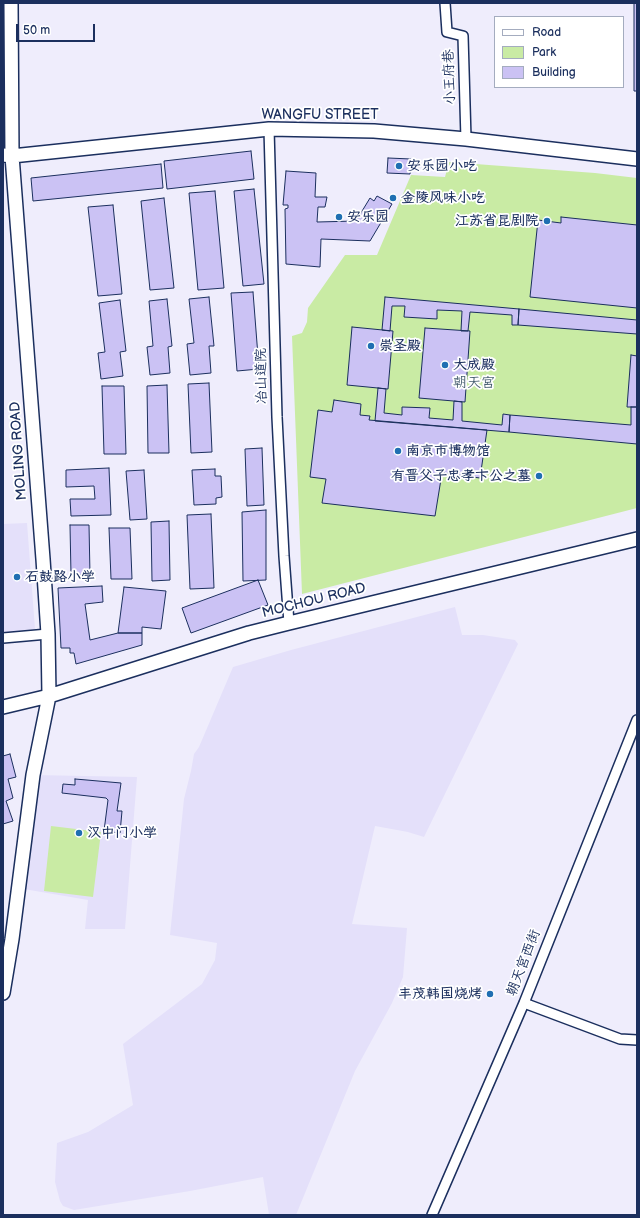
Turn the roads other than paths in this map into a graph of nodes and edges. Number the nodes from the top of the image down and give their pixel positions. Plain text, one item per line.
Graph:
1 (11, 3) edge
2 (445, 3) edge
3 (269, 129) junction
4 (466, 139) junction
5 (8, 156) edge
6 (637, 159) edge
7 (637, 539) edge
8 (290, 622) junction
9 (48, 634) junction
10 (3, 638) edge
11 (49, 696) junction
12 (3, 707) edge
13 (637, 720) edge
14 (3, 994) edge
15 (524, 1003) junction
16 (637, 1040) edge
17 (432, 1215) edge

1 - 5 street, MOLING ROAD
2 - 4 street, 小王府巷
3 - 4 street, WANGFU STREET
3 - 5 street, WANGFU STREET
3 - 8 street, 冶山道院
4 - 6 street, WANGFU STREET
5 - 9 street, MOLING ROAD
7 - 8 street, MOCHOU ROAD
8 - 11 street, MOCHOU ROAD
9 - 10 street
9 - 11 street, MOLING ROAD
11 - 12 street, MOCHOU ROAD
11 - 14 street, MOLING ROAD
13 - 15 street, 朝天宫西街
15 - 16 street
15 - 17 street, 朝天宫西街

